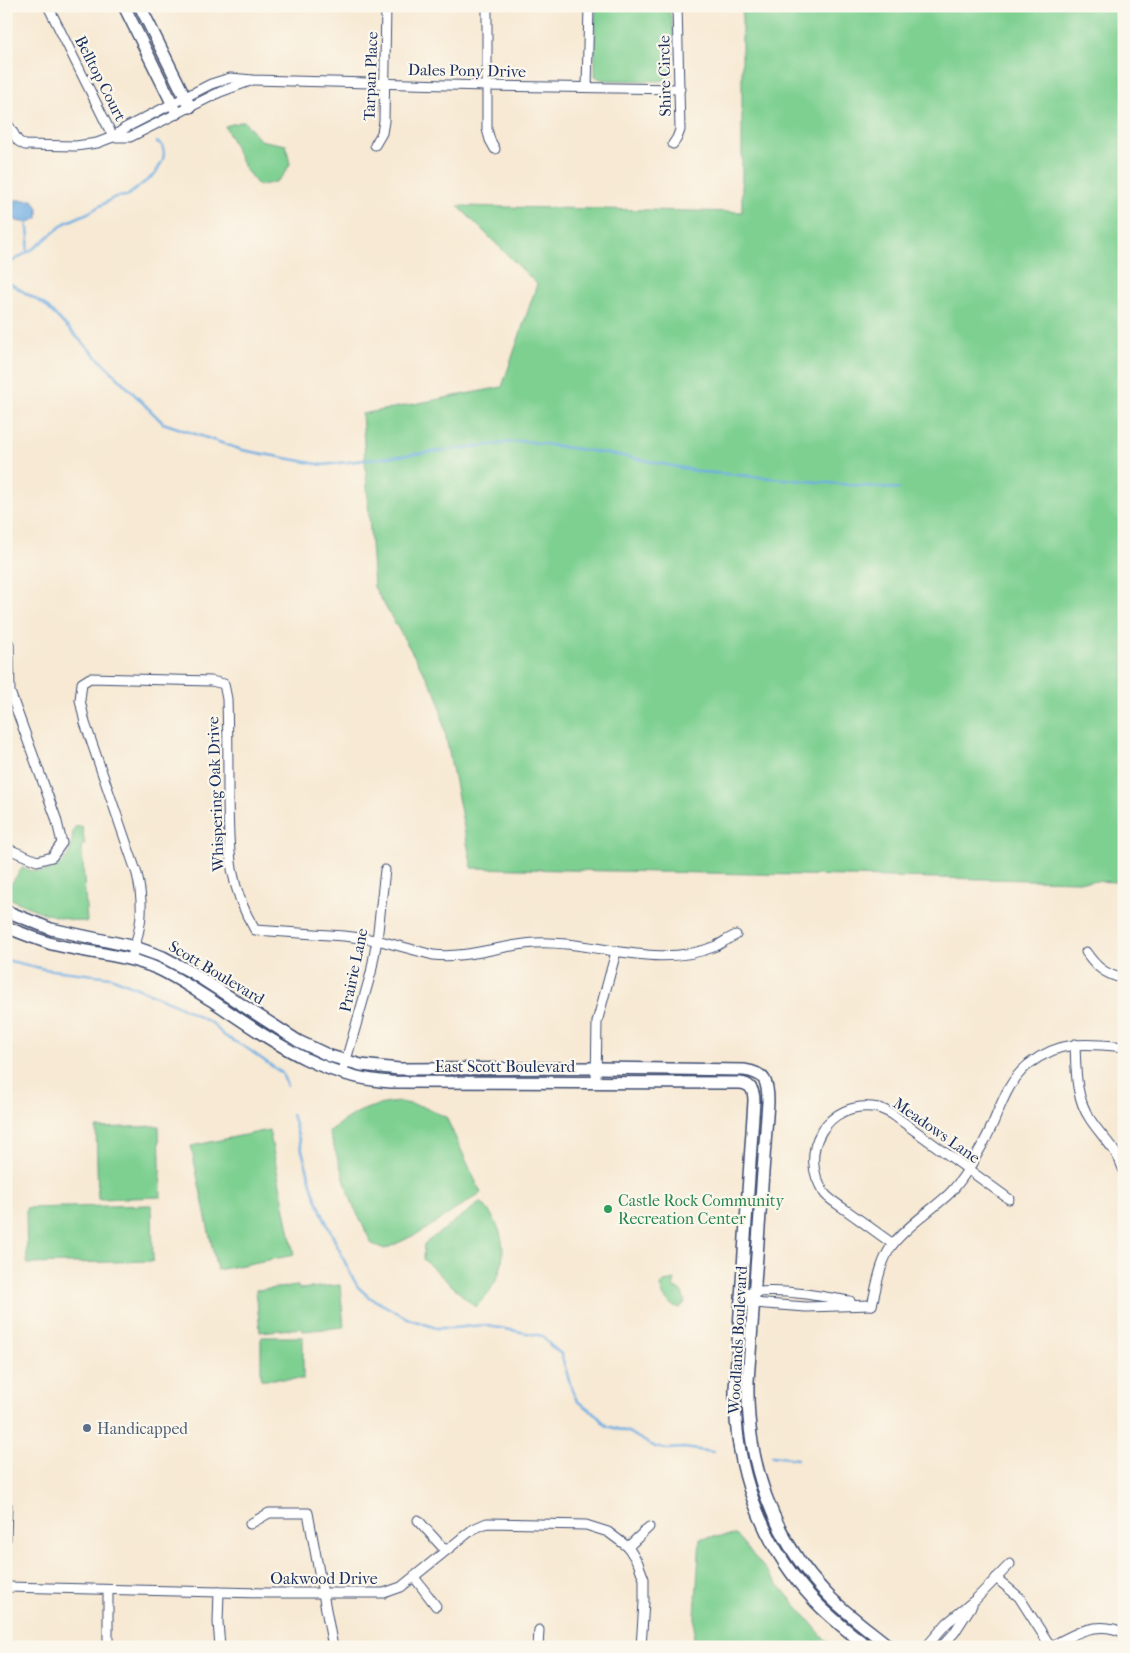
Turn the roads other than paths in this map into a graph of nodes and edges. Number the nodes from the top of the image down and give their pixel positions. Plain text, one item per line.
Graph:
1 (48, 6) edge
2 (124, 6) edge
3 (140, 6) edge
4 (386, 6) edge
5 (487, 6) edge
6 (589, 6) edge
7 (677, 6) edge
8 (385, 84) junction
9 (487, 86) junction
10 (588, 87) junction
11 (680, 88) junction
12 (187, 102) junction
13 (175, 108) junction
14 (6, 121) edge
15 (113, 137) junction
16 (673, 144) dead end
17 (375, 145) dead end
18 (496, 149) dead end
19 (6, 644) edge
20 (6, 848) edge
21 (385, 870) dead end
22 (6, 911) edge
23 (6, 926) edge
24 (736, 935) dead end
25 (377, 940) junction
26 (135, 947) junction
27 (616, 952) junction
28 (1086, 952) dead end
29 (131, 960) junction
30 (1124, 979) edge
31 (268, 1038) joint
32 (1075, 1044) junction
33 (1124, 1047) edge
34 (346, 1061) junction
35 (596, 1068) junction
36 (342, 1074) junction
37 (763, 1077) joint
38 (596, 1082) junction
39 (752, 1087) joint
40 (968, 1170) junction
41 (1124, 1171) edge
42 (1009, 1199) dead end
43 (893, 1244) junction
44 (755, 1291) junction
45 (741, 1295) junction
46 (754, 1303) junction
47 (872, 1305) junction
48 (7, 1505) edge
49 (418, 1520) dead end
50 (250, 1524) dead end
51 (649, 1527) dead end
52 (6, 1539) edge
53 (628, 1547) junction
54 (445, 1550) junction
55 (1010, 1564) dead end
56 (414, 1578) junction
57 (996, 1578) junction
58 (6, 1587) edge
59 (108, 1590) junction
60 (219, 1592) junction
61 (323, 1594) junction
62 (976, 1599) junction
63 (436, 1606) dead end
64 (539, 1630) dead end
65 (1124, 1633) edge
66 (108, 1647) edge
67 (220, 1647) edge
68 (333, 1647) edge
69 (538, 1647) edge
70 (641, 1647) edge
71 (868, 1647) edge
72 (890, 1647) edge
73 (926, 1647) edge
74 (941, 1647) edge
75 (1050, 1647) edge

1 - 15 street, Belltop Court
2 - 13 street
3 - 12 street
4 - 8 street, Tarpan Place
5 - 9 street
6 - 10 street
7 - 11 street, Shire Circle
8 - 9 street, Dales Pony Drive
8 - 12 street, Dales Pony Drive
8 - 17 street, Tarpan Place
9 - 10 street, Dales Pony Drive
9 - 18 street
10 - 11 street, Dales Pony Drive
11 - 16 street, Shire Circle
12 - 13 street, Dales Pony Drive
13 - 15 street, Dales Pony Drive
14 - 15 street, Dales Pony Drive
19 - 20 street
21 - 25 street, Prairie Lane
22 - 26 street, Scott Boulevard
23 - 29 street, Scott Boulevard
24 - 27 street, Whispering Oak Drive
25 - 26 street, Whispering Oak Drive
25 - 27 street, Whispering Oak Drive
25 - 34 street, Prairie Lane
26 - 29 street, Whispering Oak Drive
26 - 34 street, Scott Boulevard
27 - 35 street
28 - 30 street
29 - 31 street, Scott Boulevard
31 - 36 street, East Scott Boulevard
32 - 33 street
32 - 40 street
32 - 41 street
34 - 35 street, East Scott Boulevard
34 - 36 street, Prairie Lane
35 - 37 street, East Scott Boulevard
35 - 38 street
36 - 38 street, East Scott Boulevard
37 - 44 street, Woodlands Boulevard
38 - 39 street, East Scott Boulevard
39 - 45 street, Woodlands Boulevard
40 - 42 street, Meadows Lane
40 - 43 street
40 - 43 street, Meadows Lane
43 - 47 street
44 - 45 street
44 - 46 street, Woodlands Boulevard
44 - 47 street
45 - 46 street
45 - 71 street, Woodlands Boulevard
46 - 47 street
46 - 72 street, Woodlands Boulevard
48 - 52 street
49 - 54 street
50 - 61 street
51 - 53 street
53 - 54 street, Oakwood Drive
53 - 70 street, Oakwood Drive
54 - 56 street, Oakwood Drive
55 - 57 street
56 - 61 street, Oakwood Drive
56 - 63 street
57 - 62 street
57 - 75 street
58 - 59 street, Oakwood Drive
59 - 60 street, Oakwood Drive
59 - 66 street
60 - 61 street, Oakwood Drive
60 - 67 street
61 - 68 street
62 - 73 street
62 - 74 street
64 - 69 street
65 - 75 street

